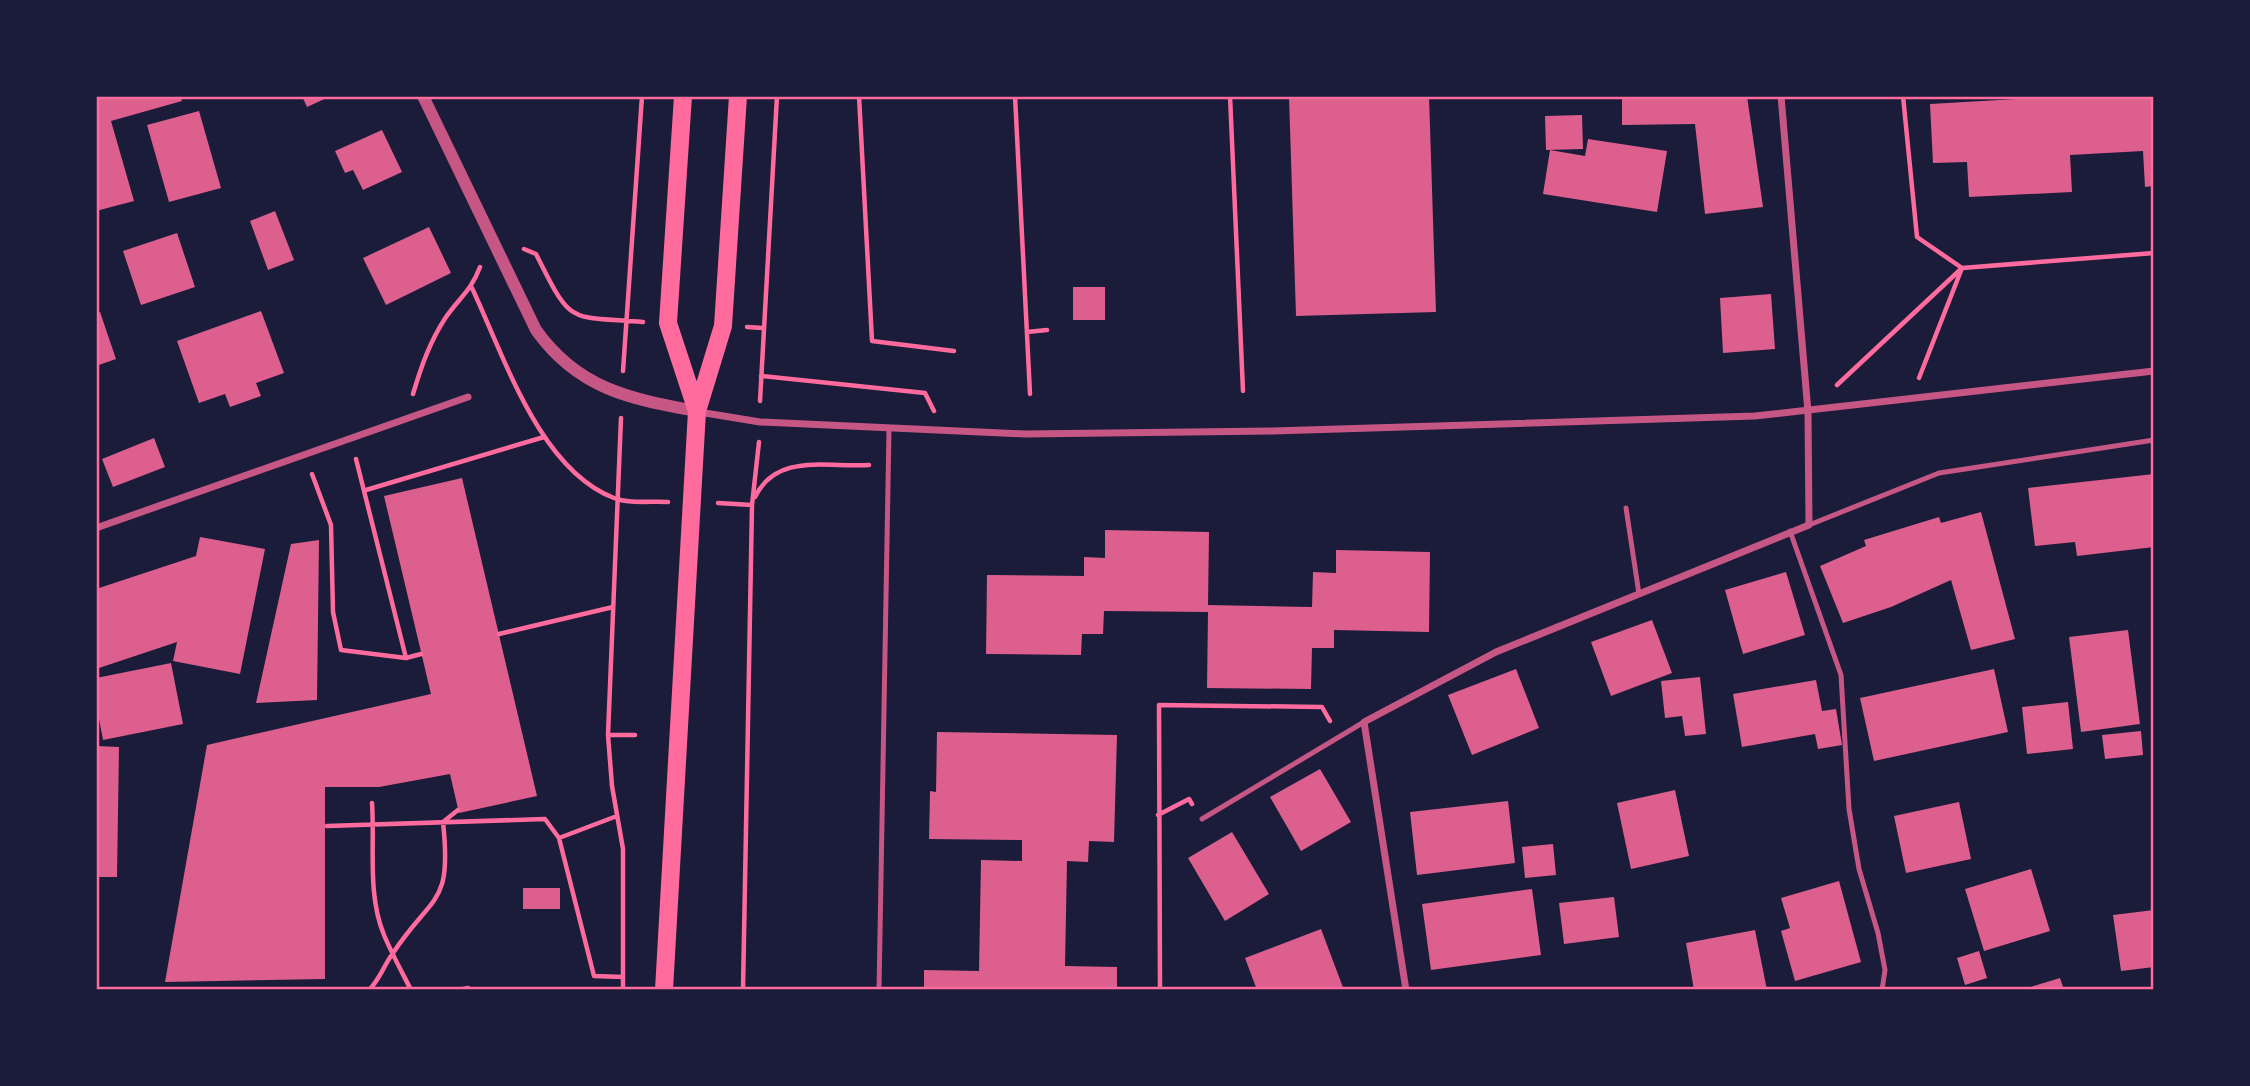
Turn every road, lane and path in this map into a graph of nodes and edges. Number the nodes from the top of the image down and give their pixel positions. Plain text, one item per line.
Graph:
1 (423, 96) edge
2 (642, 96) edge
3 (683, 96) edge
4 (738, 96) edge
5 (778, 96) edge
6 (859, 96) edge
7 (1015, 96) edge
8 (1230, 96) edge
9 (1781, 96) edge
10 (1903, 96) edge
11 (2154, 253) edge
12 (536, 254) dead end
13 (1962, 268) junction
14 (1047, 331) dead end
15 (1027, 332) junction
16 (954, 351) dead end
17 (2154, 371) edge
18 (1243, 391) dead end
19 (925, 393) dead end
20 (1030, 394) dead end
21 (468, 397) dead end
22 (1910, 401) junction
23 (697, 411) junction
24 (1808, 412) junction
25 (407, 418) junction
26 (889, 429) junction
27 (544, 437) junction
28 (349, 438) junction
29 (620, 439) dead end
30 (2154, 440) edge
31 (304, 454) junction
32 (889, 463) junction
33 (758, 464) dead end
34 (366, 490) junction
35 (617, 500) junction
36 (752, 505) junction
37 (1626, 508) dead end
38 (1809, 525) junction
39 (96, 528) edge
40 (1790, 531) junction
41 (1639, 594) junction
42 (612, 607) junction
43 (499, 634) dead end
44 (421, 654) dead end
45 (406, 658) junction
46 (1364, 722) junction
47 (608, 735) junction
48 (635, 735) dead end
49 (1339, 737) junction
50 (372, 803) dead end
51 (458, 810) dead end
52 (617, 816) junction
53 (1202, 819) dead end
54 (443, 822) junction
55 (327, 825) dead end
56 (373, 825) junction
57 (559, 838) junction
58 (393, 952) junction
59 (622, 977) junction
60 (468, 988) edge
61 (369, 990) edge
62 (411, 990) edge
63 (459, 990) edge
64 (622, 990) edge
65 (664, 990) edge
66 (743, 990) edge
67 (878, 990) edge
68 (1160, 990) edge
69 (1406, 990) edge
70 (1882, 990) edge

1 - 23 street
2 - 12 path
3 - 23 main road
4 - 23 main road
5 - 19 path
6 - 16 path
7 - 15 path
8 - 18 path
9 - 24 street
10 - 13 path
11 - 13 path
13 - 22 path
13 - 24 path
14 - 15 path
15 - 20 path
17 - 22 street
21 - 25 street
22 - 24 street
23 - 26 street
23 - 65 main road
24 - 26 street
24 - 38 street
25 - 27 path
25 - 28 street
26 - 32 lane
27 - 34 path
27 - 35 path
28 - 31 street
28 - 34 path
29 - 35 path
30 - 38 lane
31 - 39 street
31 - 45 path
32 - 36 path
32 - 67 lane
33 - 36 path
34 - 45 path
35 - 42 path
36 - 66 path
37 - 41 lane
38 - 40 street
40 - 41 street
40 - 70 lane
41 - 46 street
42 - 43 path
42 - 47 path
44 - 45 path
46 - 49 lane
46 - 69 street
47 - 48 path
47 - 52 path
49 - 53 lane
49 - 68 path
50 - 56 path
51 - 54 path
52 - 57 path
52 - 59 path
54 - 56 path
54 - 57 path
54 - 58 path
55 - 56 path
56 - 58 path
57 - 59 path
58 - 61 path
58 - 62 path
59 - 64 path
60 - 63 path

